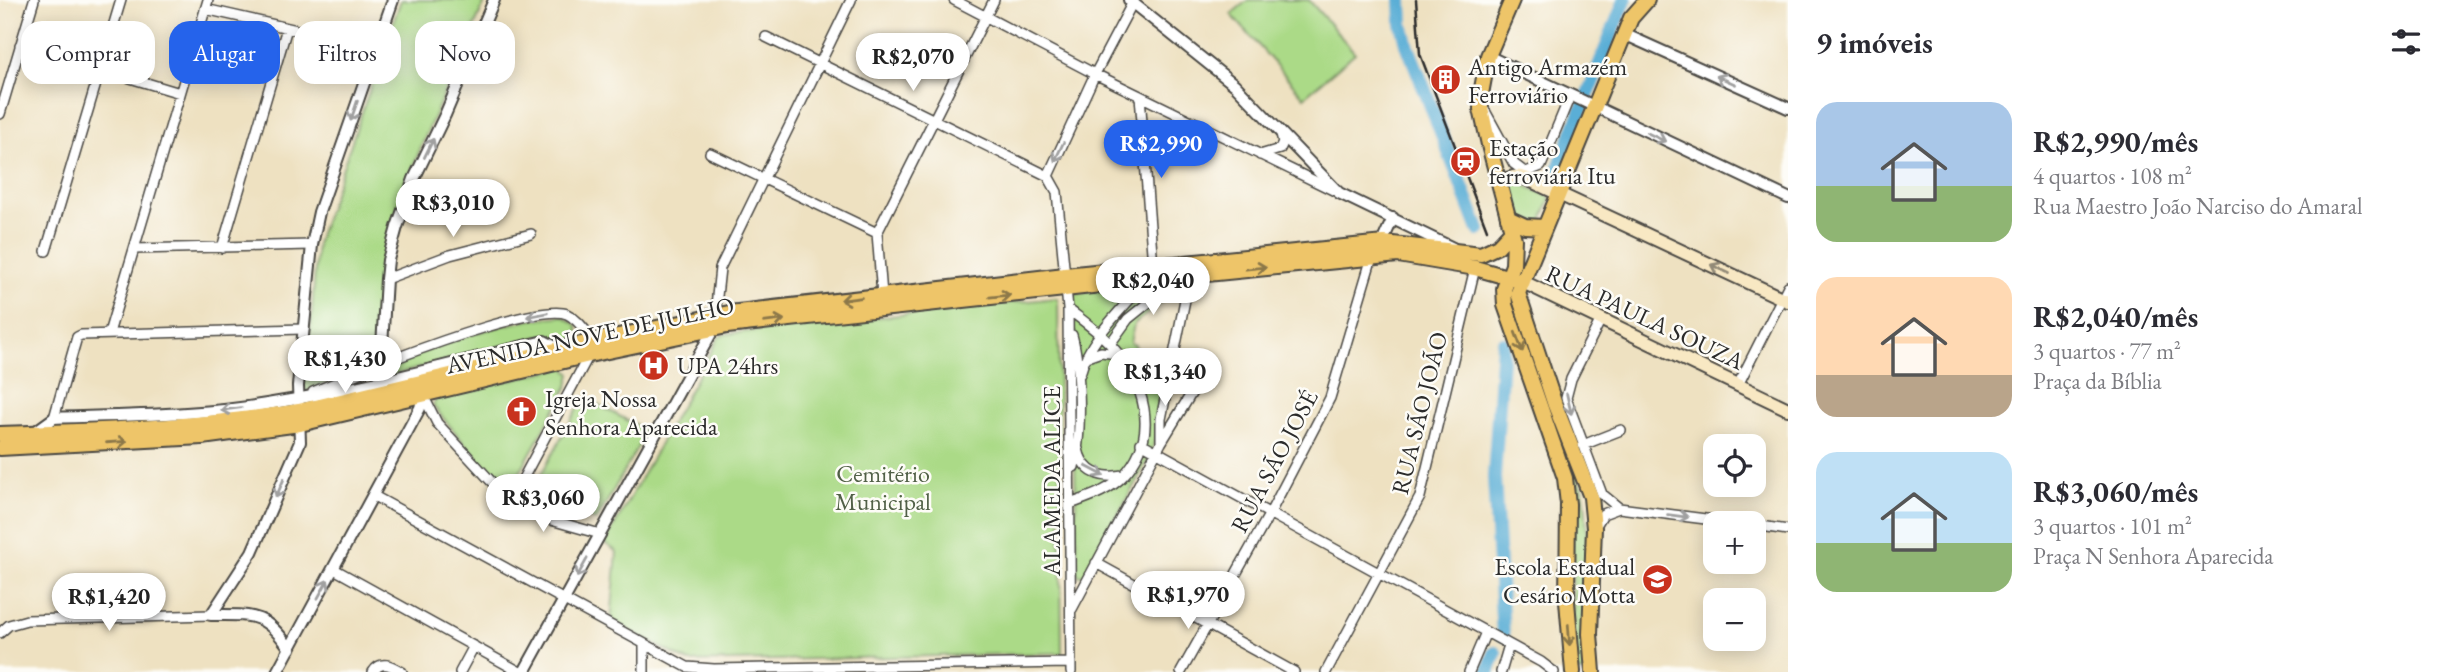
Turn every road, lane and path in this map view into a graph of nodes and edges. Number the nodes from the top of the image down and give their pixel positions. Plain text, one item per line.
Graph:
1 (34, 0) edge
2 (121, 0) edge
3 (393, 0) edge
4 (494, 0) edge
5 (851, 0) edge
6 (954, 0) edge
7 (994, 0) edge
8 (1512, 0) edge
9 (1635, 0) edge
10 (1647, 0) edge
11 (1132, 1) edge
12 (207, 4) edge
13 (986, 16) junction
14 (1630, 18) junction
15 (115, 21) edge
16 (386, 21) edge
17 (287, 28) junction
18 (294, 30) edge
19 (1624, 34) junction
20 (766, 37) dead end
21 (20, 45) joint
22 (1488, 56) junction
23 (820, 64) junction
24 (1095, 74) junction
25 (96, 84) edge
26 (150, 84) edge
27 (363, 84) edge
28 (180, 93) junction
29 (1140, 96) junction
30 (1574, 97) junction
31 (1481, 105) junction
32 (1592, 106) junction
33 (1788, 108) edge
34 (1, 109) edge
35 (934, 120) junction
36 (1281, 134) junction
37 (710, 153) dead end
38 (1260, 155) junction
39 (1522, 174) junction
40 (1048, 176) junction
41 (764, 179) junction
42 (1499, 186) junction
43 (1339, 193) junction
44 (1558, 193) junction
45 (1788, 198) edge
46 (1393, 218) junction
47 (1510, 225) junction
48 (1544, 226) junction
49 (877, 233) junction
50 (531, 234) dead end
51 (1384, 243) junction
52 (312, 245) junction
53 (222, 248) junction
54 (134, 249) junction
55 (46, 251) dead end
56 (1462, 253) junction
57 (1372, 257) junction
58 (1475, 268) junction
59 (1186, 271) junction
60 (1150, 273) junction
61 (386, 279) junction
62 (1515, 279) junction
63 (1066, 282) junction
64 (882, 295) junction
65 (1134, 295) junction
66 (1786, 295) edge
67 (1142, 307) junction
68 (1068, 309) junction
69 (1601, 319) junction
70 (1068, 321) junction
71 (715, 322) junction
72 (304, 329) junction
73 (109, 333) junction
74 (1100, 335) junction
75 (1110, 344) junction
76 (592, 348) junction
77 (1118, 354) junction
78 (1087, 357) junction
79 (381, 358) junction
80 (380, 380) junction
81 (1078, 383) junction
82 (418, 384) junction
83 (1738, 385) junction
84 (1194, 389) dead end
85 (1788, 409) edge
86 (299, 411) junction
87 (54, 418) junction
88 (1621, 430) dead end
89 (82, 431) junction
90 (33, 433) junction
91 (0, 434) edge
92 (1141, 443) junction
93 (1583, 445) junction
94 (66, 446) junction
95 (0, 448) edge
96 (1078, 448) junction
97 (1160, 448) junction
98 (1070, 475) junction
99 (1124, 475) junction
100 (374, 496) junction
101 (506, 498) junction
102 (1070, 504) junction
103 (1619, 508) junction
104 (1270, 513) junction
105 (1703, 519) edge
106 (1766, 527) edge
107 (1594, 528) junction
108 (1788, 530) edge
109 (600, 534) junction
110 (1096, 563) junction
111 (334, 569) junction
112 (1381, 573) junction
113 (563, 601) junction
114 (1071, 610) junction
115 (211, 615) junction
116 (1208, 625) junction
117 (1486, 632) junction
118 (0, 633) edge
119 (1509, 645) junction
120 (474, 646) junction
121 (644, 646) junction
122 (290, 649) junction
123 (1071, 667) edge
124 (996, 668) edge
125 (854, 669) edge
126 (926, 669) edge
127 (784, 670) edge
128 (714, 671) edge
129 (277, 672) edge
130 (373, 672) edge
131 (402, 672) edge
132 (460, 672) edge
133 (522, 672) edge
134 (643, 672) edge
135 (1181, 672) edge
136 (1294, 672) edge
137 (1326, 672) edge
138 (1469, 672) edge
139 (1500, 672) edge
140 (1554, 672) edge
141 (1573, 672) edge
142 (1593, 672) edge

1 - 21 street
2 - 15 street
3 - 16 street
61 -> 4 street
5 - 23 street
6 - 13 street
7 - 13 street
8 - 22 main road
9 - 14 main road
10 - 14 main road
11 - 24 street
11 - 36 street
12 - 17 street
12 - 28 street
13 - 24 street
13 - 35 street
14 - 19 main road
17 - 18 street
17 - 53 street
19 - 32 main road
33 -> 19 street
20 - 23 street
21 - 34 street
22 - 30 street
22 - 31 main road
23 - 35 street
23 - 41 street
24 - 29 street
24 -> 40 street
25 - 55 street
26 - 28 street
27 -> 52 street
28 - 54 street
29 - 38 street
29 - 60 street
30 - 32 street
30 - 39 street
31 - 39 street
31 - 42 main road
32 - 44 main road
32 -> 45 street
35 - 40 street
35 - 49 street
36 - 38 street
36 - 43 street
37 - 41 street
38 - 43 street
39 - 42 main road
39 - 44 main road
40 - 63 street, ALAMEDA ALICE
41 - 49 street
41 - 71 street
42 - 47 main road
43 - 46 street
44 - 48 main road
66 -> 44 main road
46 - 51 street
46 - 56 street
47 - 48 main road
47 - 56 main road
47 - 62 main road
48 - 62 main road
49 - 64 street
50 - 61 street
51 - 56 main road
51 - 57 street
51 - 59 main road
52 - 53 street
52 - 72 street
53 - 54 street
54 - 73 street
57 - 58 main road
59 -> 57 main road
57 - 104 street, RUA SÃO JOSÉ
58 - 62 main road
58 - 112 street, RUA SÃO JOÃO
59 - 60 main road
59 - 67 street
59 - 97 street
60 - 63 main road
60 - 65 street
61 - 79 street
62 - 69 main road, RUA PAULA SOUZA
62 - 107 main road
62 -> 141 main road
63 - 64 main road, AVENIDA NOVE DE JULHO
63 - 68 street, ALAMEDA ALICE
71 -> 63 main road, AVENIDA NOVE DE JULHO
64 -> 71 main road, AVENIDA NOVE DE JULHO
65 - 67 street
65 - 74 street
66 - 83 street
67 - 75 street
68 - 70 street, ALAMEDA ALICE
68 - 74 street
69 - 83 main road, RUA PAULA SOUZA
69 -> 93 street
70 - 81 street
70 - 98 street, ALAMEDA ALICE
71 - 76 main road, AVENIDA NOVE DE JULHO
71 - 76 main road, AVENIDA NOVE DE JULHO
71 - 109 street
72 - 73 street
72 - 86 street
73 - 87 street
74 - 75 street
74 - 78 street
75 - 77 street
76 -> 79 street
76 - 82 main road, AVENIDA NOVE DE JULHO
76 - 82 main road, AVENIDA NOVE DE JULHO
76 - 101 street
77 - 78 street
77 - 92 street
78 - 81 street
79 - 80 street
79 - 86 street
80 - 82 street
80 - 86 street
81 - 96 street
82 - 86 main road, AVENIDA NOVE DE JULHO
82 - 100 street
82 - 101 street
83 - 85 main road, RUA PAULA SOUZA
84 - 97 street
86 -> 87 street
86 - 89 main road, AVENIDA NOVE DE JULHO
94 -> 86 main road, AVENIDA NOVE DE JULHO
86 -> 115 street
87 - 90 street
88 - 93 street
89 - 90 main road, AVENIDA NOVE DE JULHO
89 - 94 main road
90 - 91 main road, AVENIDA NOVE DE JULHO
92 - 97 street
92 - 99 street
93 - 103 street
94 - 95 main road, AVENIDA NOVE DE JULHO
96 - 98 street
96 -> 99 street
97 - 104 street
97 - 110 street
98 - 102 street, ALAMEDA ALICE
99 - 102 street
100 - 111 street
100 - 113 street
101 - 109 street
102 - 114 street, ALAMEDA ALICE
103 -> 105 street
103 - 107 street
104 - 112 street
104 - 116 street, RUA SÃO JOSÉ
106 - 108 street
107 - 142 main road
109 -> 113 street
110 - 114 street
110 - 116 street
111 - 120 street
122 -> 111 street
112 - 117 street
112 - 137 street, RUA SÃO JOÃO
113 - 121 street
113 - 133 street
114 - 123 street, ALAMEDA ALICE
115 - 118 street
115 - 122 street
116 - 135 street, RUA SÃO JOSÉ
116 - 136 street
117 - 119 street
117 - 138 street
119 - 139 street
119 - 140 street
120 - 132 street
120 - 133 street
121 - 128 street
121 - 134 street
122 - 129 street
123 - 124 street
124 - 126 street
125 - 126 street
125 - 127 street
127 - 128 street
130 - 131 street

